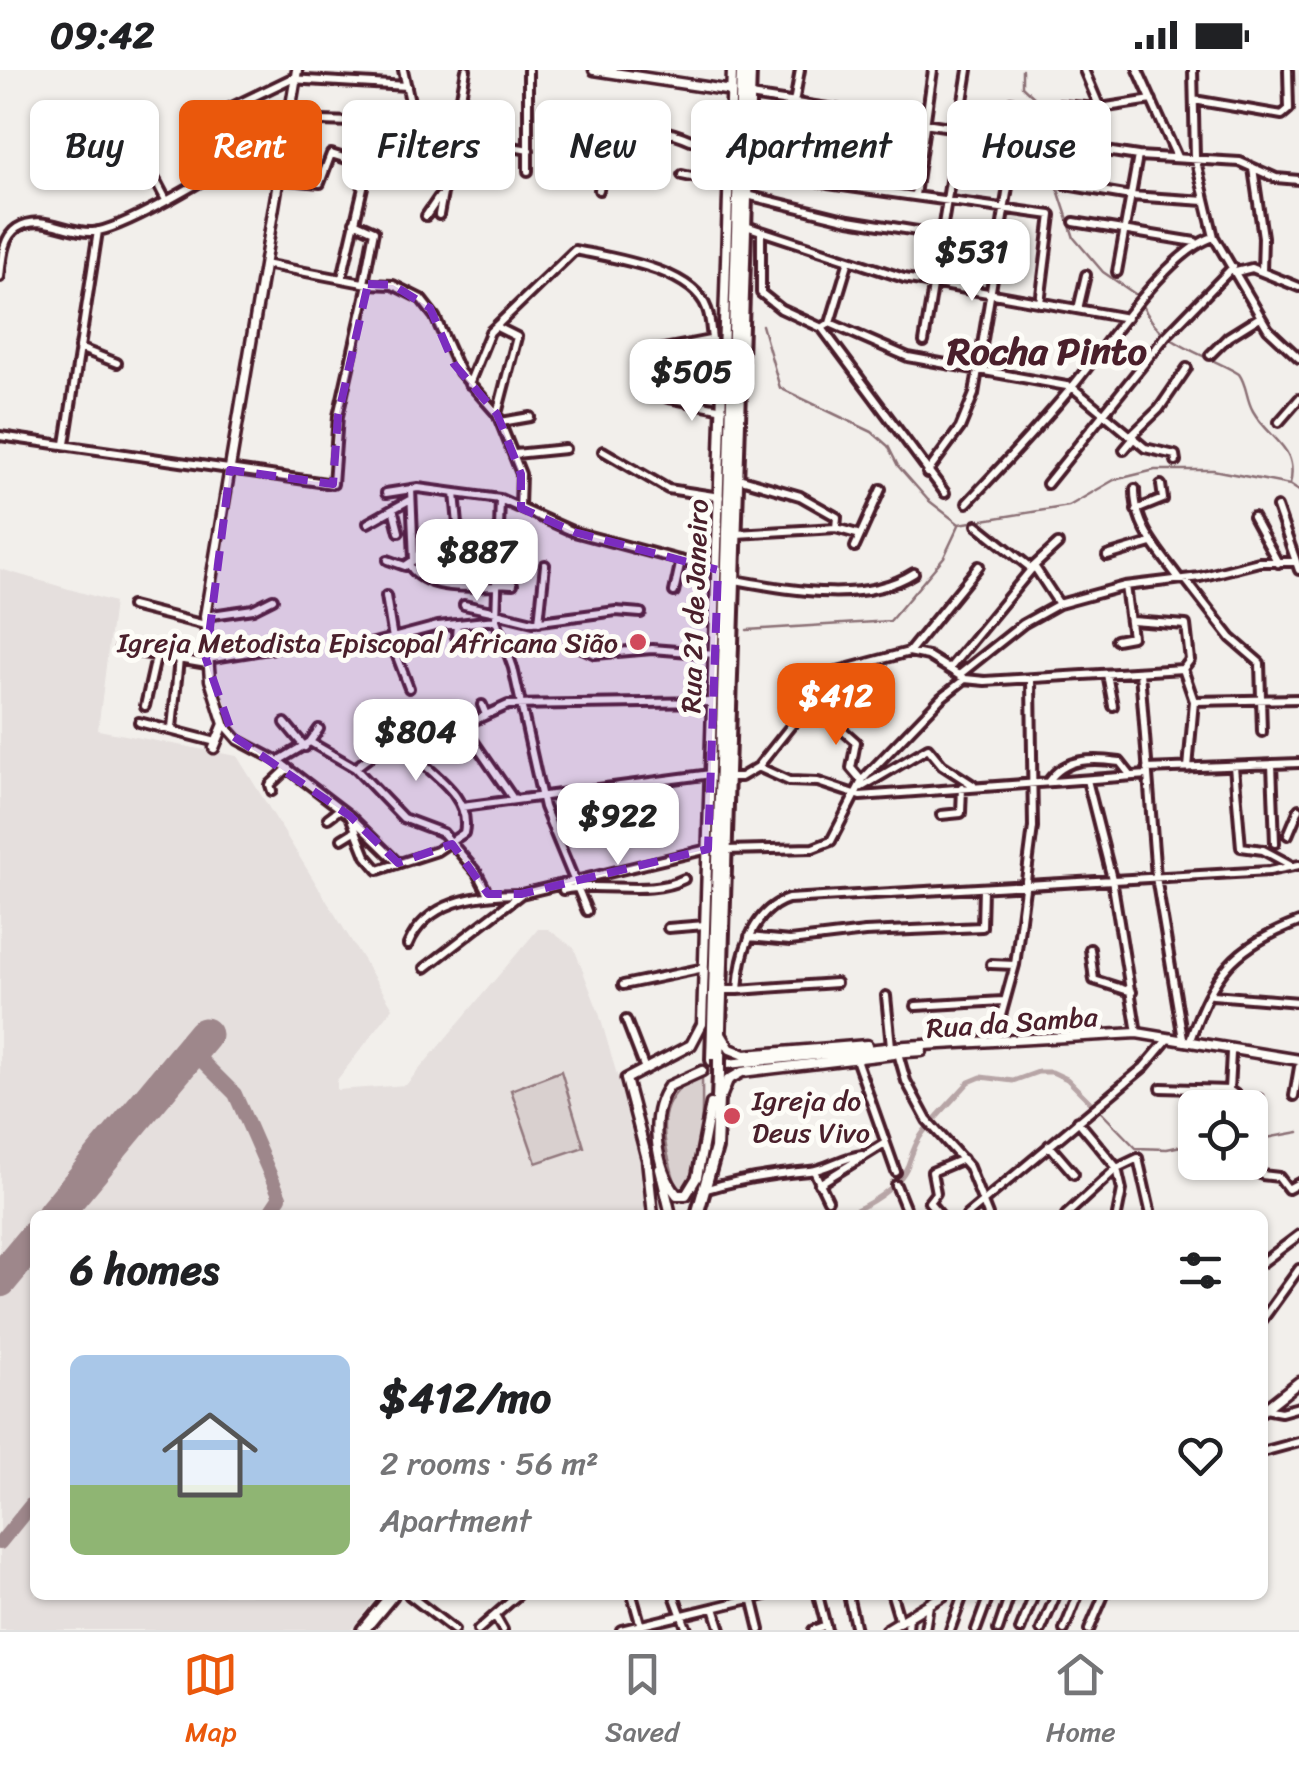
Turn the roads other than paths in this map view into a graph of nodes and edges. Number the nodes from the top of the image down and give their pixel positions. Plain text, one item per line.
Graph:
1 (402, 70) edge
2 (466, 70) edge
3 (528, 70) edge
4 (594, 70) edge
5 (732, 70) edge
6 (746, 70) edge
7 (800, 70) edge
8 (933, 70) edge
9 (968, 70) edge
10 (1084, 70) edge
11 (1138, 70) edge
12 (1193, 70) edge
13 (1288, 70) edge
14 (626, 72) edge
15 (296, 74) edge
16 (407, 86) junction
17 (732, 91) junction
18 (750, 96) junction
19 (242, 100) edge
20 (291, 100) edge
21 (410, 100) edge
22 (458, 100) edge
23 (732, 100) edge
24 (750, 100) edge
25 (778, 100) edge
26 (795, 100) edge
27 (965, 100) edge
28 (1097, 100) edge
29 (1152, 100) junction
30 (1194, 100) junction
31 (927, 105) edge
32 (1111, 106) edge
33 (515, 147) edge
34 (529, 150) junction
35 (1111, 152) edge
36 (1138, 156) junction
37 (1177, 157) junction
38 (1195, 157) junction
39 (1253, 166) junction
40 (528, 171) dead end
41 (322, 174) edge
42 (682, 174) dead end
43 (691, 176) edge
44 (1299, 180) edge
45 (159, 187) edge
46 (182, 190) edge
47 (276, 190) edge
48 (441, 190) edge
49 (730, 190) edge
50 (748, 190) edge
51 (886, 190) edge
52 (917, 190) edge
53 (950, 190) edge
54 (1006, 190) edge
55 (1098, 190) edge
56 (748, 195) junction
57 (916, 195) junction
58 (440, 196) junction
59 (1131, 196) junction
60 (949, 198) junction
61 (166, 200) junction
62 (1204, 201) junction
63 (1004, 207) junction
64 (440, 215) dead end
65 (426, 216) dead end
66 (354, 222) junction
67 (1074, 222) dead end
68 (746, 226) junction
69 (1124, 228) junction
70 (98, 231) junction
71 (761, 233) junction
72 (942, 235) junction
73 (1214, 237) junction
74 (1195, 242) junction
75 (848, 260) junction
76 (264, 264) junction
77 (1234, 269) junction
78 (1117, 272) dead end
79 (1262, 272) junction
80 (1086, 275) dead end
81 (0, 277) edge
82 (342, 278) junction
83 (366, 284) junction
84 (934, 284) junction
85 (1299, 287) edge
86 (991, 296) junction
87 (1040, 304) junction
88 (1078, 309) junction
89 (1260, 317) junction
90 (1127, 318) junction
91 (826, 325) junction
92 (497, 327) junction
93 (710, 340) junction
94 (924, 342) dead end
95 (79, 348) junction
96 (658, 350) dead end
97 (1210, 355) dead end
98 (1299, 358) edge
99 (117, 363) dead end
100 (724, 364) junction
101 (1188, 368) dead end
102 (979, 371) junction
103 (469, 384) junction
104 (1072, 387) junction
105 (668, 398) dead end
106 (1299, 399) edge
107 (723, 408) junction
108 (1106, 411) junction
109 (530, 417) dead end
110 (499, 418) junction
111 (1280, 422) dead end
112 (0, 436) edge
113 (1133, 437) junction
114 (65, 444) junction
115 (565, 449) dead end
116 (1124, 450) dead end
117 (603, 451) dead end
118 (514, 454) junction
119 (1176, 461) dead end
120 (230, 470) junction
121 (927, 473) junction
122 (738, 478) junction
123 (1047, 484) dead end
124 (1161, 485) dead end
125 (411, 489) junction
126 (881, 489) dead end
127 (1136, 489) dead end
128 (455, 492) junction
129 (386, 493) dead end
130 (944, 493) dead end
131 (720, 497) junction
132 (412, 498) junction
133 (500, 499) junction
134 (968, 503) dead end
135 (1278, 507) dead end
136 (520, 508) junction
137 (1136, 510) junction
138 (394, 512) junction
139 (1252, 517) dead end
140 (368, 523) dead end
141 (977, 525) dead end
142 (836, 528) junction
143 (399, 532) dead end
144 (736, 534) junction
145 (857, 534) junction
146 (460, 535) dead end
147 (497, 542) junction
148 (1151, 542) junction
149 (472, 544) dead end
150 (1058, 544) dead end
151 (855, 547) dead end
152 (1107, 556) dead end
153 (388, 560) dead end
154 (681, 560) junction
155 (1293, 562) junction
156 (1278, 563) junction
157 (544, 565) dead end
158 (410, 566) junction
159 (979, 566) dead end
160 (1033, 567) junction
161 (718, 570) junction
162 (1299, 570) edge
163 (914, 573) dead end
164 (1182, 578) junction
165 (735, 580) junction
166 (496, 584) junction
167 (514, 584) dead end
168 (1125, 586) junction
169 (674, 592) dead end
170 (386, 596) dead end
171 (273, 598) dead end
172 (1059, 604) junction
173 (464, 605) dead end
174 (131, 606) dead end
175 (641, 613) dead end
176 (496, 615) junction
177 (205, 620) junction
178 (1132, 621) junction
179 (539, 622) junction
180 (457, 625) junction
181 (456, 637) dead end
182 (394, 639) junction
183 (1116, 640) dead end
184 (359, 647) dead end
185 (580, 647) dead end
186 (275, 648) dead end
187 (120, 649) dead end
188 (909, 652) junction
189 (157, 653) junction
190 (715, 654) junction
191 (179, 659) junction
192 (207, 661) junction
193 (949, 669) junction
194 (1183, 669) junction
195 (1140, 672) junction
196 (1107, 674) junction
197 (962, 677) junction
198 (1032, 680) junction
199 (409, 688) dead end
200 (1299, 699) edge
201 (810, 701) junction
202 (1194, 701) junction
203 (714, 702) junction
204 (1262, 702) junction
205 (482, 705) dead end
206 (520, 705) junction
207 (145, 706) dead end
208 (1113, 706) dead end
209 (486, 715) junction
210 (138, 722) dead end
211 (224, 724) junction
212 (286, 724) dead end
213 (463, 726) junction
214 (172, 728) junction
215 (320, 730) dead end
216 (1262, 732) dead end
217 (400, 742) junction
218 (215, 745) joint
219 (308, 745) junction
220 (278, 761) junction
221 (1299, 762) edge
222 (1272, 764) junction
223 (1234, 766) junction
224 (758, 767) junction
225 (355, 768) junction
226 (1188, 768) junction
227 (287, 769) junction
228 (1147, 772) junction
229 (711, 774) junction
230 (1131, 776) junction
231 (728, 777) junction
232 (1088, 780) junction
233 (1048, 782) junction
234 (1034, 783) junction
235 (862, 784) junction
236 (974, 786) junction
237 (962, 787) junction
238 (272, 790) dead end
239 (541, 796) junction
240 (852, 796) junction
241 (514, 800) junction
242 (462, 807) junction
243 (340, 809) junction
244 (1299, 809) edge
245 (941, 815) dead end
246 (350, 816) junction
247 (328, 818) dead end
248 (355, 831) junction
249 (1288, 835) dead end
250 (342, 838) dead end
251 (1275, 842) dead end
252 (452, 844) junction
253 (708, 849) junction
254 (726, 850) junction
255 (398, 863) junction
256 (1295, 865) edge
257 (1156, 877) junction
258 (576, 878) junction
259 (684, 879) dead end
260 (1112, 879) junction
261 (1022, 884) junction
262 (579, 888) junction
263 (983, 888) junction
264 (563, 890) dead end
265 (488, 894) junction
266 (521, 894) junction
267 (586, 911) dead end
268 (1299, 922) edge
269 (706, 925) junction
270 (668, 928) dead end
271 (749, 937) junction
272 (408, 945) dead end
273 (1090, 949) dead end
274 (991, 964) dead end
275 (1015, 965) junction
276 (425, 968) dead end
277 (704, 968) junction
278 (836, 983) dead end
279 (623, 985) dead end
280 (722, 990) junction
281 (738, 990) junction
282 (1132, 992) junction
283 (1213, 995) junction
284 (886, 996) dead end
285 (1003, 1001) junction
286 (1299, 1002) edge
287 (916, 1006) dead end
288 (626, 1020) dead end
289 (720, 1032) junction
290 (1138, 1033) junction
291 (1166, 1040) junction
292 (1186, 1040) junction
293 (994, 1041) junction
294 (894, 1049) junction
295 (907, 1049) junction
296 (1231, 1053) junction
297 (856, 1059) junction
298 (1299, 1063) edge
299 (715, 1067) junction
300 (645, 1070) junction
301 (1161, 1088) dead end
302 (1228, 1090) joint
303 (1294, 1096) dead end
304 (714, 1109) junction
305 (1078, 1121) junction
306 (885, 1143) junction
307 (1049, 1145) junction
308 (862, 1155) junction
309 (963, 1159) junction
310 (1117, 1168) junction
311 (814, 1171) junction
312 (896, 1172) dead end
313 (1074, 1174) dead end
314 (1268, 1176) edge
315 (1299, 1183) edge
316 (819, 1184) junction
317 (896, 1185) dead end
318 (707, 1190) junction
319 (828, 1200) dead end
320 (982, 1202) junction
321 (652, 1210) edge
322 (669, 1210) edge
323 (695, 1210) edge
324 (697, 1210) edge
325 (906, 1210) edge
326 (936, 1210) edge
327 (973, 1210) edge
328 (986, 1210) edge
329 (1071, 1210) edge
330 (1118, 1210) edge
331 (1150, 1210) edge
332 (1299, 1235) edge
333 (1268, 1258) edge
334 (1299, 1269) edge
335 (1268, 1313) edge
336 (1299, 1382) edge
337 (1268, 1407) edge
338 (1299, 1407) edge
339 (1268, 1410) edge
340 (1299, 1442) edge
341 (1268, 1450) edge
342 (391, 1600) edge
343 (392, 1600) edge
344 (416, 1600) edge
345 (512, 1600) edge
346 (633, 1600) edge
347 (676, 1600) edge
348 (742, 1600) edge
349 (753, 1600) edge
350 (819, 1600) edge
351 (849, 1600) edge
352 (893, 1600) edge
353 (935, 1600) edge
354 (961, 1600) edge
355 (986, 1600) edge
356 (1008, 1600) edge
357 (1032, 1600) edge
358 (1054, 1600) edge
359 (1076, 1600) edge
360 (1102, 1600) edge
361 (930, 1604) junction
362 (714, 1608) junction
363 (682, 1615) junction
364 (494, 1616) junction
365 (909, 1616) junction
366 (900, 1622) junction
367 (826, 1627) edge
368 (449, 1628) edge
369 (641, 1628) edge
370 (364, 1630) edge
371 (371, 1630) edge
372 (478, 1630) edge
373 (503, 1630) edge
374 (621, 1630) edge
375 (687, 1630) edge
376 (721, 1630) edge
377 (760, 1630) edge
378 (812, 1630) edge
379 (856, 1630) edge
380 (886, 1630) edge
381 (908, 1630) edge
382 (924, 1630) edge
383 (950, 1630) edge
384 (976, 1630) edge
385 (998, 1630) edge
386 (1020, 1630) edge
387 (1041, 1630) edge
388 (1064, 1630) edge
389 (1089, 1630) edge

1 - 16 street
2 - 22 street
3 - 34 street
4 - 14 street
5 - 17 street, Rua 21 de Janeiro
6 - 18 main road, Rua 21 de Janeiro
6 - 299 main road, Rua 21 de Janeiro
7 - 26 street
8 - 31 street
9 - 27 street
10 - 28 street
11 - 29 street
12 - 30 street
13 - 30 street
14 - 17 street
15 - 16 street
15 - 19 street
15 - 20 street
16 - 21 street
17 - 23 street, Rua 21 de Janeiro
18 - 24 main road, Rua 21 de Janeiro
18 - 25 street
29 - 32 street
29 - 37 street
30 - 38 street
33 - 34 street
34 - 40 street
35 - 36 street
36 - 37 street
36 - 59 street
37 - 38 street
38 - 39 street
38 - 62 street
39 - 44 street
39 - 79 street
41 - 66 street
42 - 43 street
45 - 61 street
46 - 61 street
47 - 76 street
48 - 58 street
49 - 100 street, Rua 21 de Janeiro
50 - 56 main road, Rua 21 de Janeiro
51 - 57 street
52 - 57 street
53 - 60 street
54 - 63 street
55 - 59 street
56 - 68 main road, Rua 21 de Janeiro
56 - 72 street
57 - 60 street
58 - 64 street
58 - 65 street
59 - 62 street
59 - 69 street
60 - 63 street
60 - 72 street
61 - 70 street
62 - 73 street
63 - 86 street
63 - 87 street
66 - 82 street
66 - 83 street
67 - 69 street
68 - 71 street
68 - 122 main road, Rua 21 de Janeiro
69 - 74 street
69 - 78 street
70 - 81 street
70 - 95 street
71 - 75 street
71 - 91 street
72 - 84 street
73 - 74 street
73 - 77 street
74 - 90 street
75 - 84 street
75 - 91 street
76 - 82 street
76 - 120 street
77 - 79 street
77 - 89 street
77 - 108 street
79 - 85 street
80 - 88 street
82 - 83 street
83 - 103 street
83 - 120 street
84 - 86 street
84 - 94 street
86 - 87 street
86 - 102 street
87 - 88 street
88 - 90 street
89 - 97 street
89 - 98 street
90 - 104 street
91 - 102 street
91 - 121 street
92 - 93 street
92 - 103 street
92 - 110 street
93 - 96 street
93 - 100 street
95 - 99 street
95 - 114 street
100 - 107 street, Rua 21 de Janeiro
101 - 113 street
102 - 104 street
102 - 121 street
103 - 110 street
104 - 108 street
104 - 134 street
105 - 107 street
106 - 111 street
107 - 131 street, Rua 21 de Janeiro
108 - 113 street
108 - 123 street
109 - 110 street
110 - 118 street
112 - 114 street
113 - 116 street
113 - 119 street
114 - 120 street
115 - 118 street
117 - 131 street
118 - 136 street
120 - 177 street
121 - 130 street
122 - 142 street
122 - 144 main road, Rua 21 de Janeiro
124 - 137 street
125 - 128 street
125 - 129 street
125 - 132 street
126 - 145 street
127 - 137 street
128 - 133 street
128 - 146 street
131 - 161 street, Rua 21 de Janeiro
132 - 138 street
132 - 158 street
133 - 136 street
133 - 147 street
135 - 155 street
136 - 154 street
137 - 148 street
138 - 140 street
138 - 143 street
139 - 156 street
141 - 160 street
142 - 144 street
142 - 145 street
144 - 165 main road, Rua 21 de Janeiro
145 - 151 street
147 - 149 street
147 - 166 street
148 - 152 street
148 - 164 street
150 - 160 street
153 - 158 street
154 - 161 street
154 - 169 street
155 - 156 street
155 - 162 street
156 - 164 street
157 - 179 street
158 - 166 street
159 - 188 street
160 - 172 street
160 - 193 street
161 - 190 street, Rua 21 de Janeiro
163 - 165 street
164 - 168 street
164 - 204 street
165 - 231 main road, Rua 21 de Janeiro
166 - 167 street
166 - 176 street
168 - 172 street
168 - 178 street
170 - 182 street
171 - 177 street
172 - 197 street
173 - 176 street
174 - 177 street
175 - 179 street
176 - 179 street
176 - 180 street
176 - 206 street
177 - 192 street
178 - 183 street
178 - 194 street
180 - 181 street
180 - 182 street
182 - 184 street
182 - 199 street
185 - 190 street
186 - 192 street
187 - 189 street
188 - 193 street
188 - 201 street
189 - 191 street
189 - 207 street
190 - 203 street, Rua 21 de Janeiro
191 - 192 street
191 - 214 street
192 - 211 street
193 - 197 street
194 - 195 street
194 - 202 street
195 - 196 street
195 - 228 street
196 - 198 street
196 - 208 street
197 - 198 street
197 - 235 street
198 - 234 street
200 - 204 street
201 - 224 street
201 - 235 street
202 - 204 street
202 - 226 street
203 - 206 street
203 - 229 street, Rua 21 de Janeiro
204 - 216 street
205 - 209 street
206 - 209 street
206 - 239 street
209 - 213 street
210 - 214 street
211 - 218 street
211 - 220 street
212 - 219 street
213 - 217 street
213 - 241 street
214 - 218 street
215 - 219 street
217 - 225 street
217 - 242 street
219 - 220 street
219 - 225 street
220 - 227 street
221 - 222 street
222 - 223 street
222 - 251 street
223 - 226 street
223 - 256 street
224 - 231 street
224 - 240 street
225 - 252 street
226 - 228 street
227 - 238 street
227 - 243 street
228 - 230 street
228 - 257 street
229 - 239 street
229 - 253 street, Rua 21 de Janeiro
230 - 232 street
230 - 233 street
231 - 254 main road, Rua 21 de Janeiro
232 - 233 street
232 - 260 street
233 - 234 street
234 - 236 street
234 - 261 street
235 - 236 street
235 - 240 street
236 - 237 street
237 - 240 street
237 - 245 street
239 - 241 street
239 - 258 street
240 - 254 street
241 - 242 street
242 - 252 street
243 - 246 street
243 - 247 street
244 - 249 street
246 - 248 street
246 - 255 street
248 - 250 street
248 - 255 street
252 - 255 street
252 - 265 street
253 - 258 street
253 - 269 street, Rua 21 de Janeiro
254 - 280 main road, Rua 21 de Janeiro
256 - 257 street
257 - 260 street
257 - 292 street
258 - 262 street
258 - 266 street
259 - 262 street
260 - 261 street
260 - 282 street
261 - 263 street
261 - 275 street
262 - 264 street
262 - 267 street
263 - 271 street
263 - 271 street
265 - 266 street
265 - 272 street
266 - 276 street
268 - 283 street
269 - 270 street
269 - 277 street, Rua 21 de Janeiro
271 - 281 street
273 - 282 street
274 - 275 street
275 - 285 street
277 - 279 street
277 - 300 street, Rua 21 de Janeiro
278 - 281 street
280 - 281 street
280 - 289 main road, Rua 21 de Janeiro
282 - 290 street
283 - 286 street
283 - 292 street
284 - 294 street
285 - 287 street
285 - 293 street
288 - 300 street
289 - 294 street
289 - 299 main road, Rua 21 de Janeiro
290 - 292 street, Rua da Samba
290 - 293 street, Rua da Samba
291 - 295 street, Rua da Samba
291 - 296 street, Rua da Samba
291 - 305 street
292 - 298 street, Rua da Samba
293 - 295 street, Rua da Samba
294 - 295 street
294 - 297 street
294 - 309 street
295 - 299 street, Rua da Samba
296 - 298 street, Rua da Samba
296 - 302 street
297 - 304 street
297 - 306 street
298 - 303 street
299 - 304 main road
299 - 304 street
299 - 322 street
300 - 321 street, Rua 21 de Janeiro
301 - 302 street
304 - 318 main road
304 - 323 main road
305 - 307 street
305 - 310 street
306 - 308 street
306 - 312 street
307 - 313 street
307 - 320 street
308 - 311 street
308 - 316 street
309 - 320 street
309 - 326 street
310 - 329 street
310 - 330 street
310 - 331 street
311 - 316 street
311 - 318 street
314 - 315 street
316 - 319 street
317 - 325 street
318 - 324 main road
320 - 327 street
320 - 328 street
332 - 333 street
334 - 335 street
336 - 337 street
338 - 339 street
340 - 341 street
342 - 370 main road
343 - 371 main road
344 - 368 street
345 - 364 street
346 - 369 street
347 - 363 street
348 - 362 street
349 - 377 street
350 - 367 street
351 - 379 street
352 - 366 street
353 - 361 street
354 - 383 street
355 - 384 street
356 - 385 street
357 - 386 street
358 - 387 street
359 - 388 street
360 - 389 street
361 - 365 street
361 - 382 street
362 - 363 street
362 - 376 street
363 - 369 street
363 - 375 street
364 - 372 street
364 - 373 street
365 - 366 street
365 - 381 street
366 - 380 street
367 - 378 street
369 - 374 street

